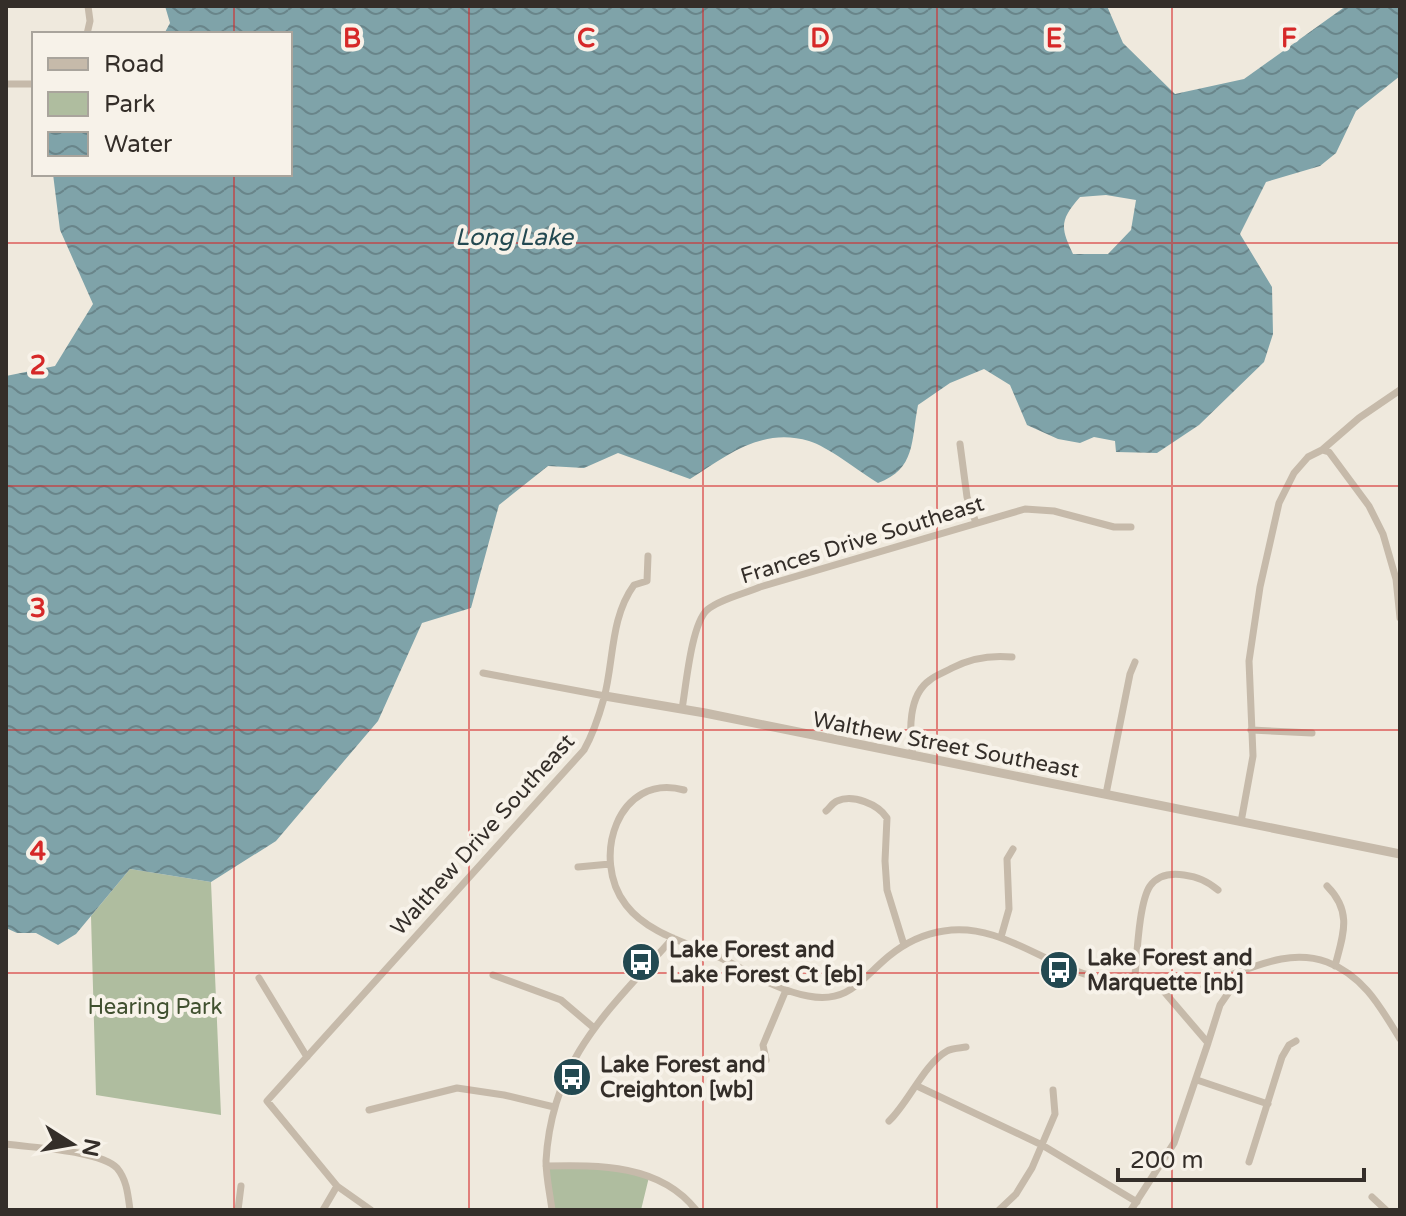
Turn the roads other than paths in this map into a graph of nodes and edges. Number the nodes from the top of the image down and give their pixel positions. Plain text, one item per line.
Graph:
1 (88, 6) edge
2 (87, 32) edge
3 (6, 84) edge
4 (32, 84) edge
5 (1400, 390) edge
6 (960, 444) dead end
7 (1322, 450) junction
8 (976, 523) junction
9 (1131, 527) dead end
10 (648, 556) dead end
11 (1400, 618) edge
12 (1012, 657) dead end
13 (1135, 662) dead end
14 (483, 673) dead end
15 (605, 696) junction
16 (682, 709) junction
17 (1251, 730) junction
18 (1312, 733) dead end
19 (913, 756) junction
20 (684, 790) dead end
21 (1106, 794) junction
22 (826, 811) dead end
23 (1241, 822) junction
24 (1013, 849) dead end
25 (1400, 854) edge
26 (610, 864) junction
27 (578, 867) dead end
28 (1327, 886) dead end
29 (1218, 890) dead end
30 (1001, 937) junction
31 (673, 938) junction
32 (904, 945) junction
33 (1335, 966) junction
34 (1244, 971) junction
35 (493, 975) dead end
36 (259, 978) dead end
37 (1134, 985) junction
38 (1160, 987) junction
39 (786, 990) junction
40 (594, 1028) junction
41 (1400, 1039) edge
42 (1296, 1041) dead end
43 (1208, 1043) junction
44 (966, 1047) dead end
45 (307, 1057) junction
46 (766, 1060) dead end
47 (1197, 1080) junction
48 (917, 1086) junction
49 (1053, 1090) dead end
50 (1268, 1104) junction
51 (554, 1107) junction
52 (369, 1110) dead end
53 (889, 1121) dead end
54 (6, 1144) edge
55 (1042, 1145) junction
56 (1249, 1162) dead end
57 (546, 1166) junction
58 (241, 1186) dead end
59 (337, 1186) junction
60 (1372, 1197) dead end
61 (1137, 1202) junction
62 (130, 1210) edge
63 (238, 1210) edge
64 (323, 1210) edge
65 (371, 1210) edge
66 (552, 1210) edge
67 (696, 1210) edge
68 (999, 1210) edge
69 (1131, 1210) edge
70 (1386, 1210) edge

1 - 2 street
3 - 4 street
5 - 7 street
6 - 8 street
7 - 11 street
7 - 17 street
8 - 9 street, Frances Drive Southeast
8 - 16 street, Frances Drive Southeast
10 - 15 street, Walthew Drive Southeast
12 - 19 street
13 - 21 street
14 - 15 street, Walthew Street Southeast
15 - 16 street, Walthew Street Southeast
15 - 45 street, Walthew Drive Southeast
16 - 19 street, Walthew Street Southeast
17 - 18 street
17 - 23 street
19 - 21 street, Walthew Street Southeast
20 - 26 street
21 - 23 street, Walthew Street Southeast
22 - 32 street
23 - 25 street, Walthew Street Southeast
24 - 30 street
26 - 27 street
26 - 31 street
28 - 33 street
29 - 37 street
30 - 32 street
30 - 37 street
31 - 39 street
31 - 40 street
32 - 39 street
33 - 34 street
33 - 41 street
34 - 38 street
34 - 43 street
35 - 40 street
36 - 45 street
37 - 38 street
38 - 43 street
39 - 46 street
40 - 51 street
42 - 50 street
43 - 47 street
44 - 48 street
45 - 59 street, Walthew Drive Southeast
47 - 50 street
47 - 61 street
48 - 53 street
48 - 55 street
49 - 55 street
50 - 56 street
51 - 52 street
51 - 57 street
54 - 62 street
55 - 61 street
55 - 68 street
57 - 66 street
57 - 67 street
58 - 63 street
59 - 64 street
59 - 65 street
60 - 70 street
61 - 69 street

